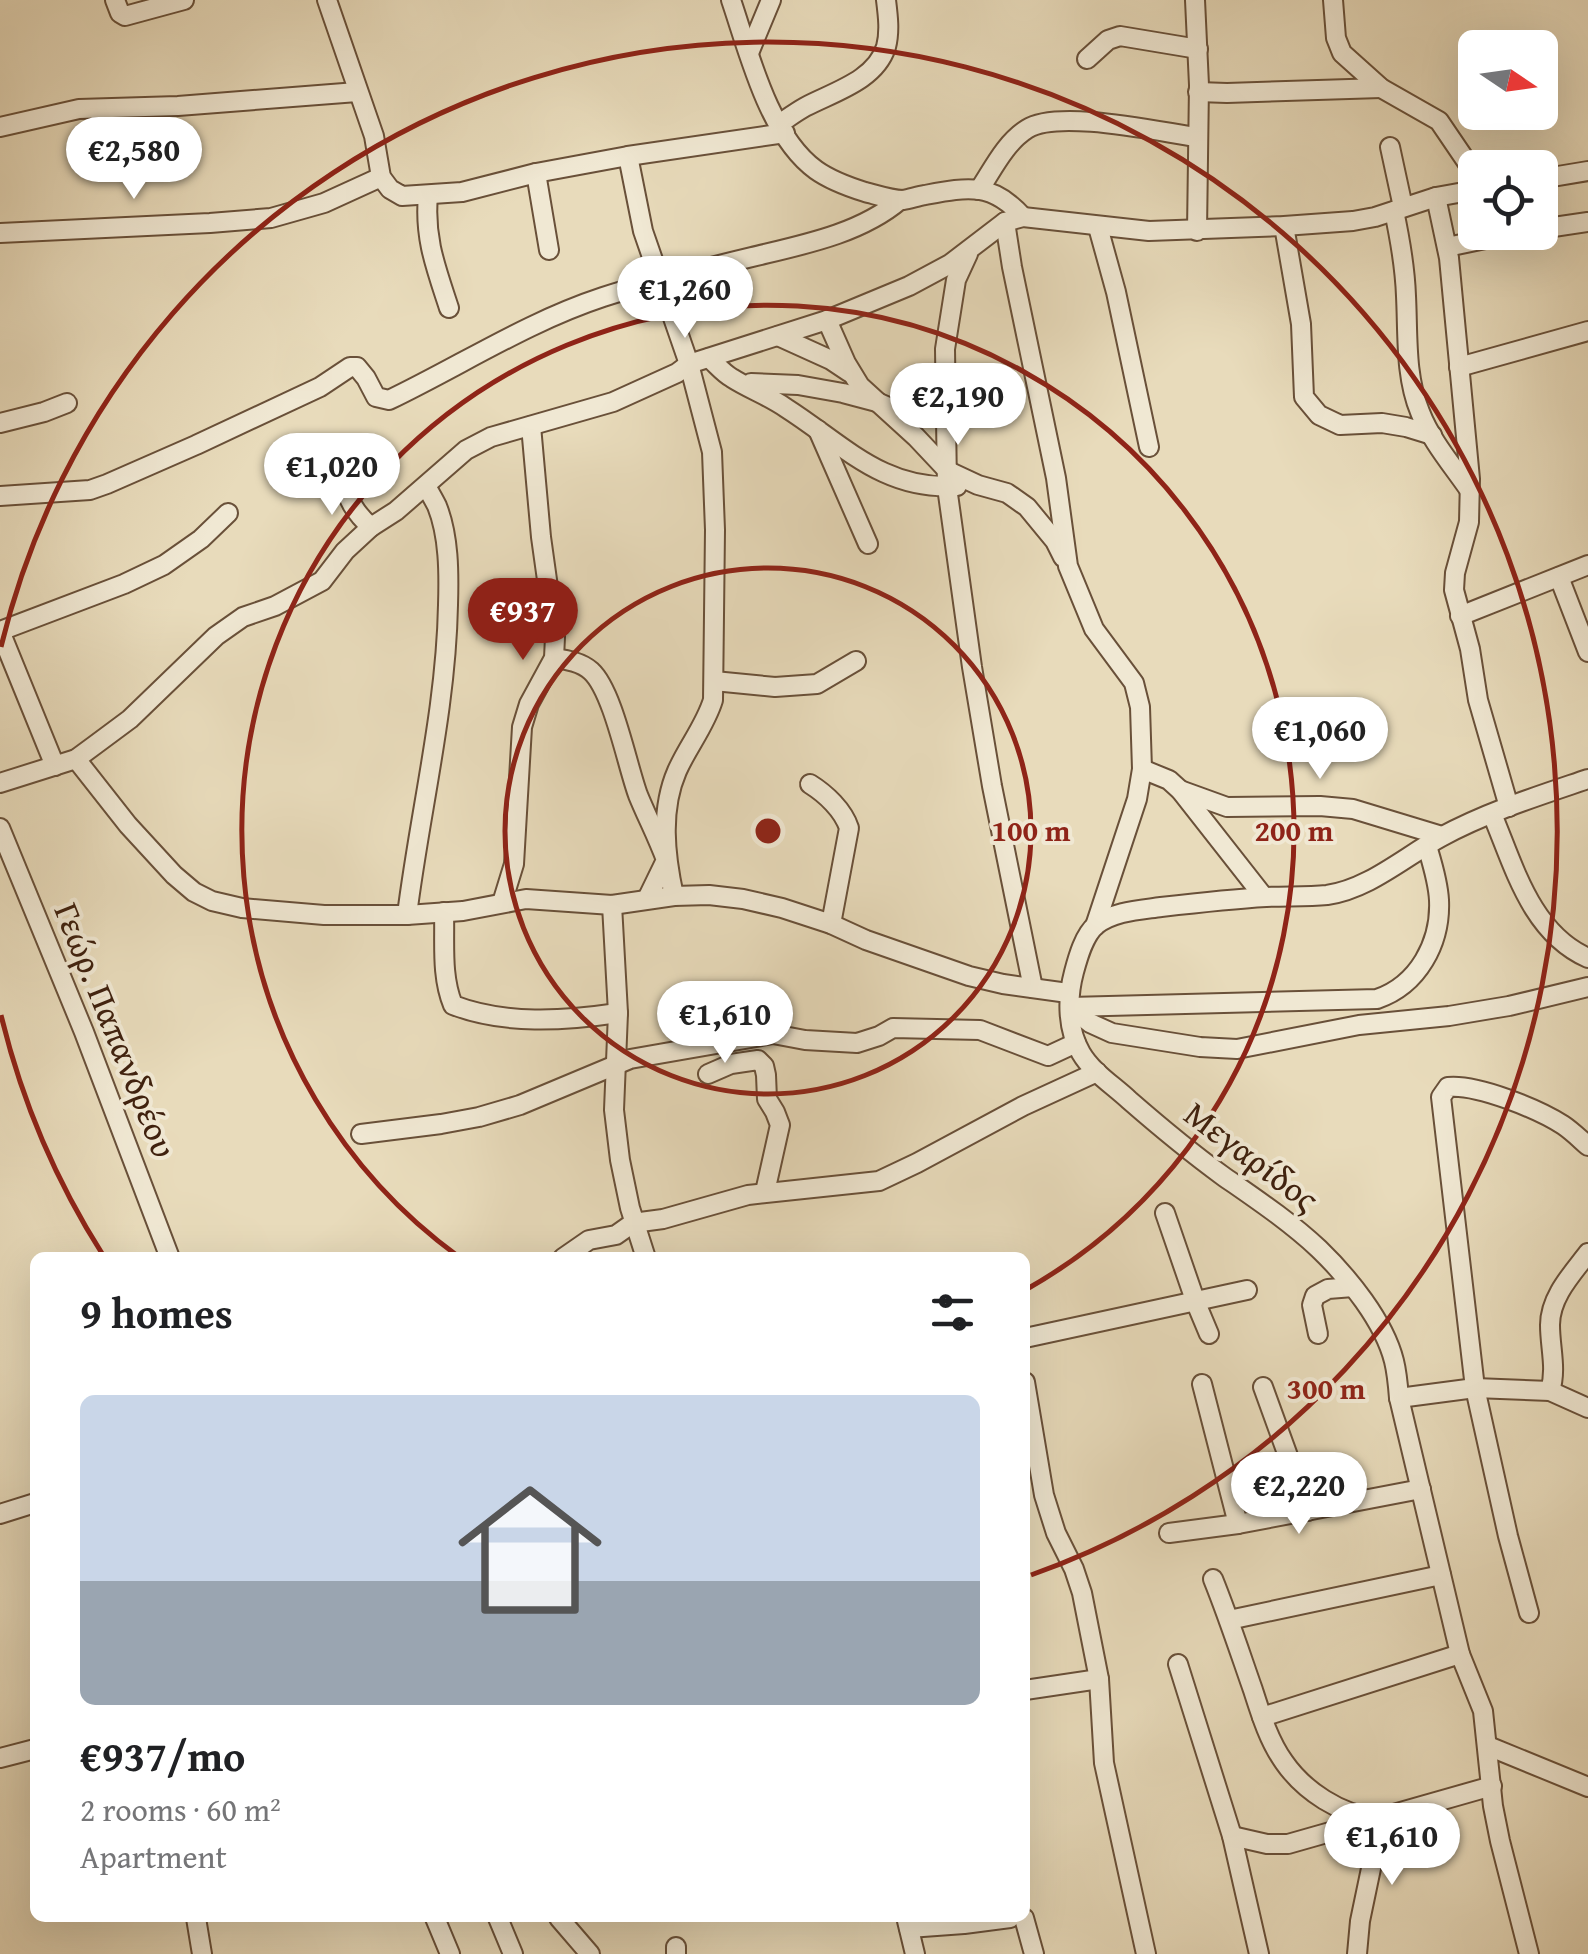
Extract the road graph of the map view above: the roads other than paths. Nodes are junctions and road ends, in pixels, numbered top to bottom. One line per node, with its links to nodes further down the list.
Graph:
1 (115, 0): 2 (street)
2 (184, 0)
3 (327, 0): 13 (street)
4 (732, 0): 10 (street)
5 (771, 0): 10 (street)
6 (886, 0): 16 (street)
7 (1195, 0): 9 (street)
8 (1333, 0): 12 (street)
9 (1198, 49): 11 (street); 14 (street)
10 (749, 52): 16 (street)
11 (1086, 60)
12 (1381, 88): 14 (street); 19 (street)
13 (358, 92): 15 (street); 24 (street)
14 (1198, 92): 17 (street)
15 (0, 127)
16 (782, 128): 20 (street); 29 (street)
17 (1198, 138): 25 (street); 36 (street)
18 (1390, 147): 30 (street)
19 (1459, 150)
20 (628, 156): 22 (street); 42 (street)
21 (1588, 171): 23 (street)
22 (536, 173): 27 (street); 41 (street)
23 (1558, 175)
24 (381, 177): 27 (street); 37 (street)
25 (980, 190): 29 (street); 31 (street)
26 (1458, 193): 28 (street)
27 (428, 196): 43 (street)
28 (1436, 197): 30 (street); 39 (street)
29 (900, 200): 42 (street)
30 (1399, 209): 33 (street); 58 (street)
31 (1014, 220): 35 (street); 40 (street); 69 (street)
32 (1588, 222): 34 (street)
33 (1284, 226): 36 (street); 58 (street)
34 (1558, 226)
35 (1098, 227): 36 (street); 59 (street)
36 (1197, 231)
37 (0, 233)
38 (1458, 245): 39 (street)
39 (1446, 247): 49 (street)
40 (971, 248): 44 (street); 54 (street)
41 (549, 250)
42 (659, 280): 48 (street); 64 (street)
43 (449, 308)
44 (827, 320): 46 (street); 50 (street)
45 (1588, 331): 49 (street)
46 (778, 336): 47 (street); 50 (street)
47 (709, 358): 48 (street); 51 (street)
48 (689, 364): 56 (street); 75 (street)
49 (1460, 367): 63 (street)
50 (853, 375): 53 (street)
51 (741, 382): 53 (street); 57 (street)
52 (67, 402): 55 (street)
53 (877, 402): 54 (street); 60 (street)
54 (947, 414): 60 (street)
55 (0, 423)
56 (531, 426): 62 (street); 73 (street)
57 (818, 429): 60 (street); 67 (street)
58 (1432, 436): 63 (street)
59 (1149, 447)
60 (947, 479): 69 (street); 98 (street)
61 (344, 480): 66 (street)
62 (426, 486): 66 (street); 93 (street)
63 (1470, 492): 71 (street)
64 (0, 496)
65 (228, 513): 77 (street)
66 (371, 526): 76 (street)
67 (868, 544)
68 (1588, 565): 70 (street)
69 (1068, 566): 78 (street, Μεγαρίδος)
70 (1559, 576): 71 (street); 72 (street)
71 (1460, 616): 83 (street)
72 (1588, 652)
73 (554, 658): 86 (street); 90 (street)
74 (856, 662): 75 (street)
75 (714, 681): 86 (street)
76 (76, 759): 77 (street); 93 (street)
77 (55, 766): 80 (street)
78 (1142, 769): 82 (street); 95 (street, Μεγαρίδος)
79 (1588, 780): 83 (street)
80 (0, 784)
81 (810, 784): 94 (street)
82 (1180, 790): 85 (street); 88 (street)
83 (1500, 810): 85 (street); 96 (street)
84 (0, 828): 110 (street, Γεώρ. Παπανδρέου)
85 (1434, 841): 88 (street); 99 (street)
86 (666, 860): 87 (street); 89 (street)
87 (674, 896): 89 (street); 94 (street)
88 (1264, 897): 95 (street)
89 (647, 899): 91 (street)
90 (502, 903): 91 (street); 92 (street)
91 (612, 905): 100 (street)
92 (444, 912): 93 (street); 100 (street)
93 (407, 914)
94 (831, 924): 98 (street)
95 (1095, 926): 99 (street, Μεγαρίδος)
96 (1588, 958)
97 (1588, 987): 99 (street)
98 (1032, 988): 99 (street)
99 (1070, 1000): 101 (street, Μεγαρίδος)
100 (618, 1013): 102 (street)
101 (1076, 1044): 102 (street); 103 (street, Μεγαρίδος)
102 (617, 1065): 105 (street); 109 (street)
103 (1097, 1072): 107 (street); 114 (street, Μεγαρίδος)
104 (708, 1074): 107 (street)
105 (362, 1134)
106 (1588, 1146): 122 (street)
107 (765, 1192): 109 (street)
108 (1165, 1214): 116 (street)
109 (634, 1223): 111 (street); 112 (street)
110 (168, 1252)
111 (572, 1252)
112 (644, 1252)
113 (1588, 1253): 123 (street)
114 (1354, 1287): 118 (street); 124 (street, Μεγαρίδος)
115 (1247, 1290): 116 (street)
116 (1196, 1303): 117 (street); 119 (street)
117 (1209, 1334)
118 (1318, 1334)
119 (1030, 1337)
120 (1202, 1384): 131 (street)
121 (1262, 1388): 129 (street)
122 (1475, 1388): 123 (street); 124 (street); 135 (street)
123 (1550, 1391): 125 (street)
124 (1399, 1398): 127 (street, Μεγαρίδος)
125 (1588, 1408)
126 (1030, 1412): 139 (street)
127 (1421, 1489): 129 (street); 133 (street, Μεγαρίδος)
128 (30, 1505): 130 (street)
129 (1308, 1512): 131 (street)
130 (0, 1514)
131 (1238, 1524): 132 (street)
132 (1169, 1533)
133 (1441, 1576): 136 (street); 137 (street, Μεγαρίδος)
134 (1213, 1579): 136 (street)
135 (1529, 1614)
136 (1230, 1620): 141 (street)
137 (1460, 1654): 141 (street); 142 (street, Μεγαρίδος)
138 (1178, 1664): 148 (street)
139 (1099, 1678): 140 (street); 162 (street)
140 (1030, 1689)
141 (1262, 1717): 147 (street)
142 (1488, 1746): 145 (street, Μεγαρίδος); 146 (street)
143 (30, 1750): 144 (street)
144 (0, 1758)
145 (1492, 1786): 147 (street); 165 (street, Μεγαρίδος)
146 (1588, 1787)
147 (1379, 1817): 148 (street); 164 (street)
148 (1232, 1836): 163 (street)
149 (197, 1922): 156 (street)
150 (437, 1922): 157 (street)
151 (500, 1922): 158 (street)
152 (562, 1922): 159 (street)
153 (979, 1922): 155 (street)
154 (1025, 1922): 161 (street)
155 (907, 1923): 160 (street)
156 (202, 1954)
157 (450, 1954)
158 (512, 1954)
159 (590, 1954)
160 (915, 1954)
161 (1034, 1954)
162 (1146, 1954)
163 (1259, 1954)
164 (1357, 1954)
165 (1530, 1954)

